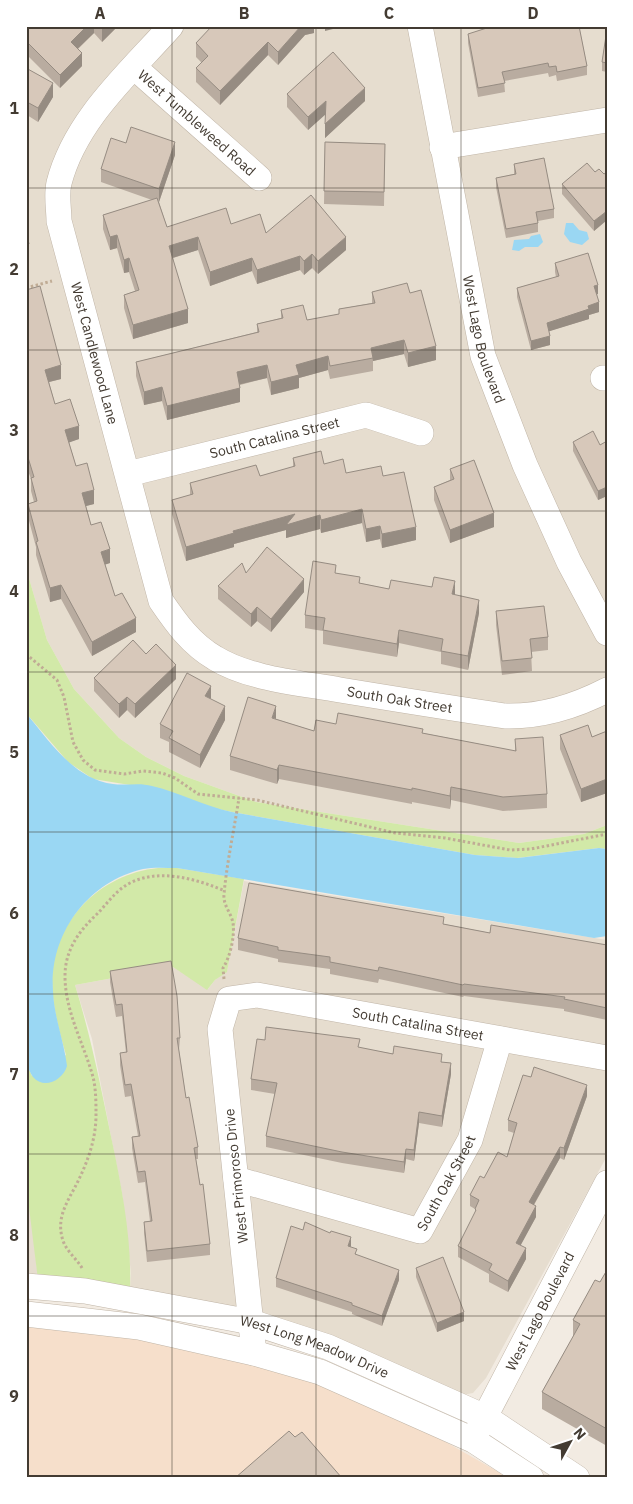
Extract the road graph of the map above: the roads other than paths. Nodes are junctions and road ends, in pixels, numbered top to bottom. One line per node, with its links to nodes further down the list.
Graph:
1 (171, 26): 3 (street, West Candlewood Lane)
2 (420, 26): 5 (street, West Lago Boulevard)
3 (134, 68): 6 (street, West Tumbleweed Road); 8 (street, West Candlewood Lane)
4 (607, 120): 5 (street)
5 (442, 148): 9 (street, West Lago Boulevard)
6 (259, 178)
7 (421, 433): 8 (street, South Catalina Street)
8 (128, 474): 10 (street, West Candlewood Lane)
9 (607, 633)
10 (197, 646): 11 (street, South Oak Street)
11 (607, 690)
12 (229, 999): 13 (street, South Catalina Street); 15 (street, West Primoroso Drive)
13 (500, 1039): 14 (street, South Catalina Street); 15 (street, South Oak Street)
14 (607, 1058)
15 (236, 1179): 19 (street, West Primoroso Drive)
16 (607, 1183): 21 (street, West Lago Boulevard)
17 (26, 1286): 19 (street, West Long Meadow Drive)
18 (26, 1314): 20 (street, West Long Meadow Drive)
19 (251, 1322): 20 (street, West Primoroso Drive); 21 (street, West Long Meadow Drive)
20 (254, 1354): 22 (street, West Long Meadow Drive)
21 (485, 1417): 22 (street, West Lago Boulevard); 24 (street, West Long Meadow Drive)
22 (473, 1440): 23 (street, West Long Meadow Drive)
23 (531, 1478)
24 (577, 1478)

